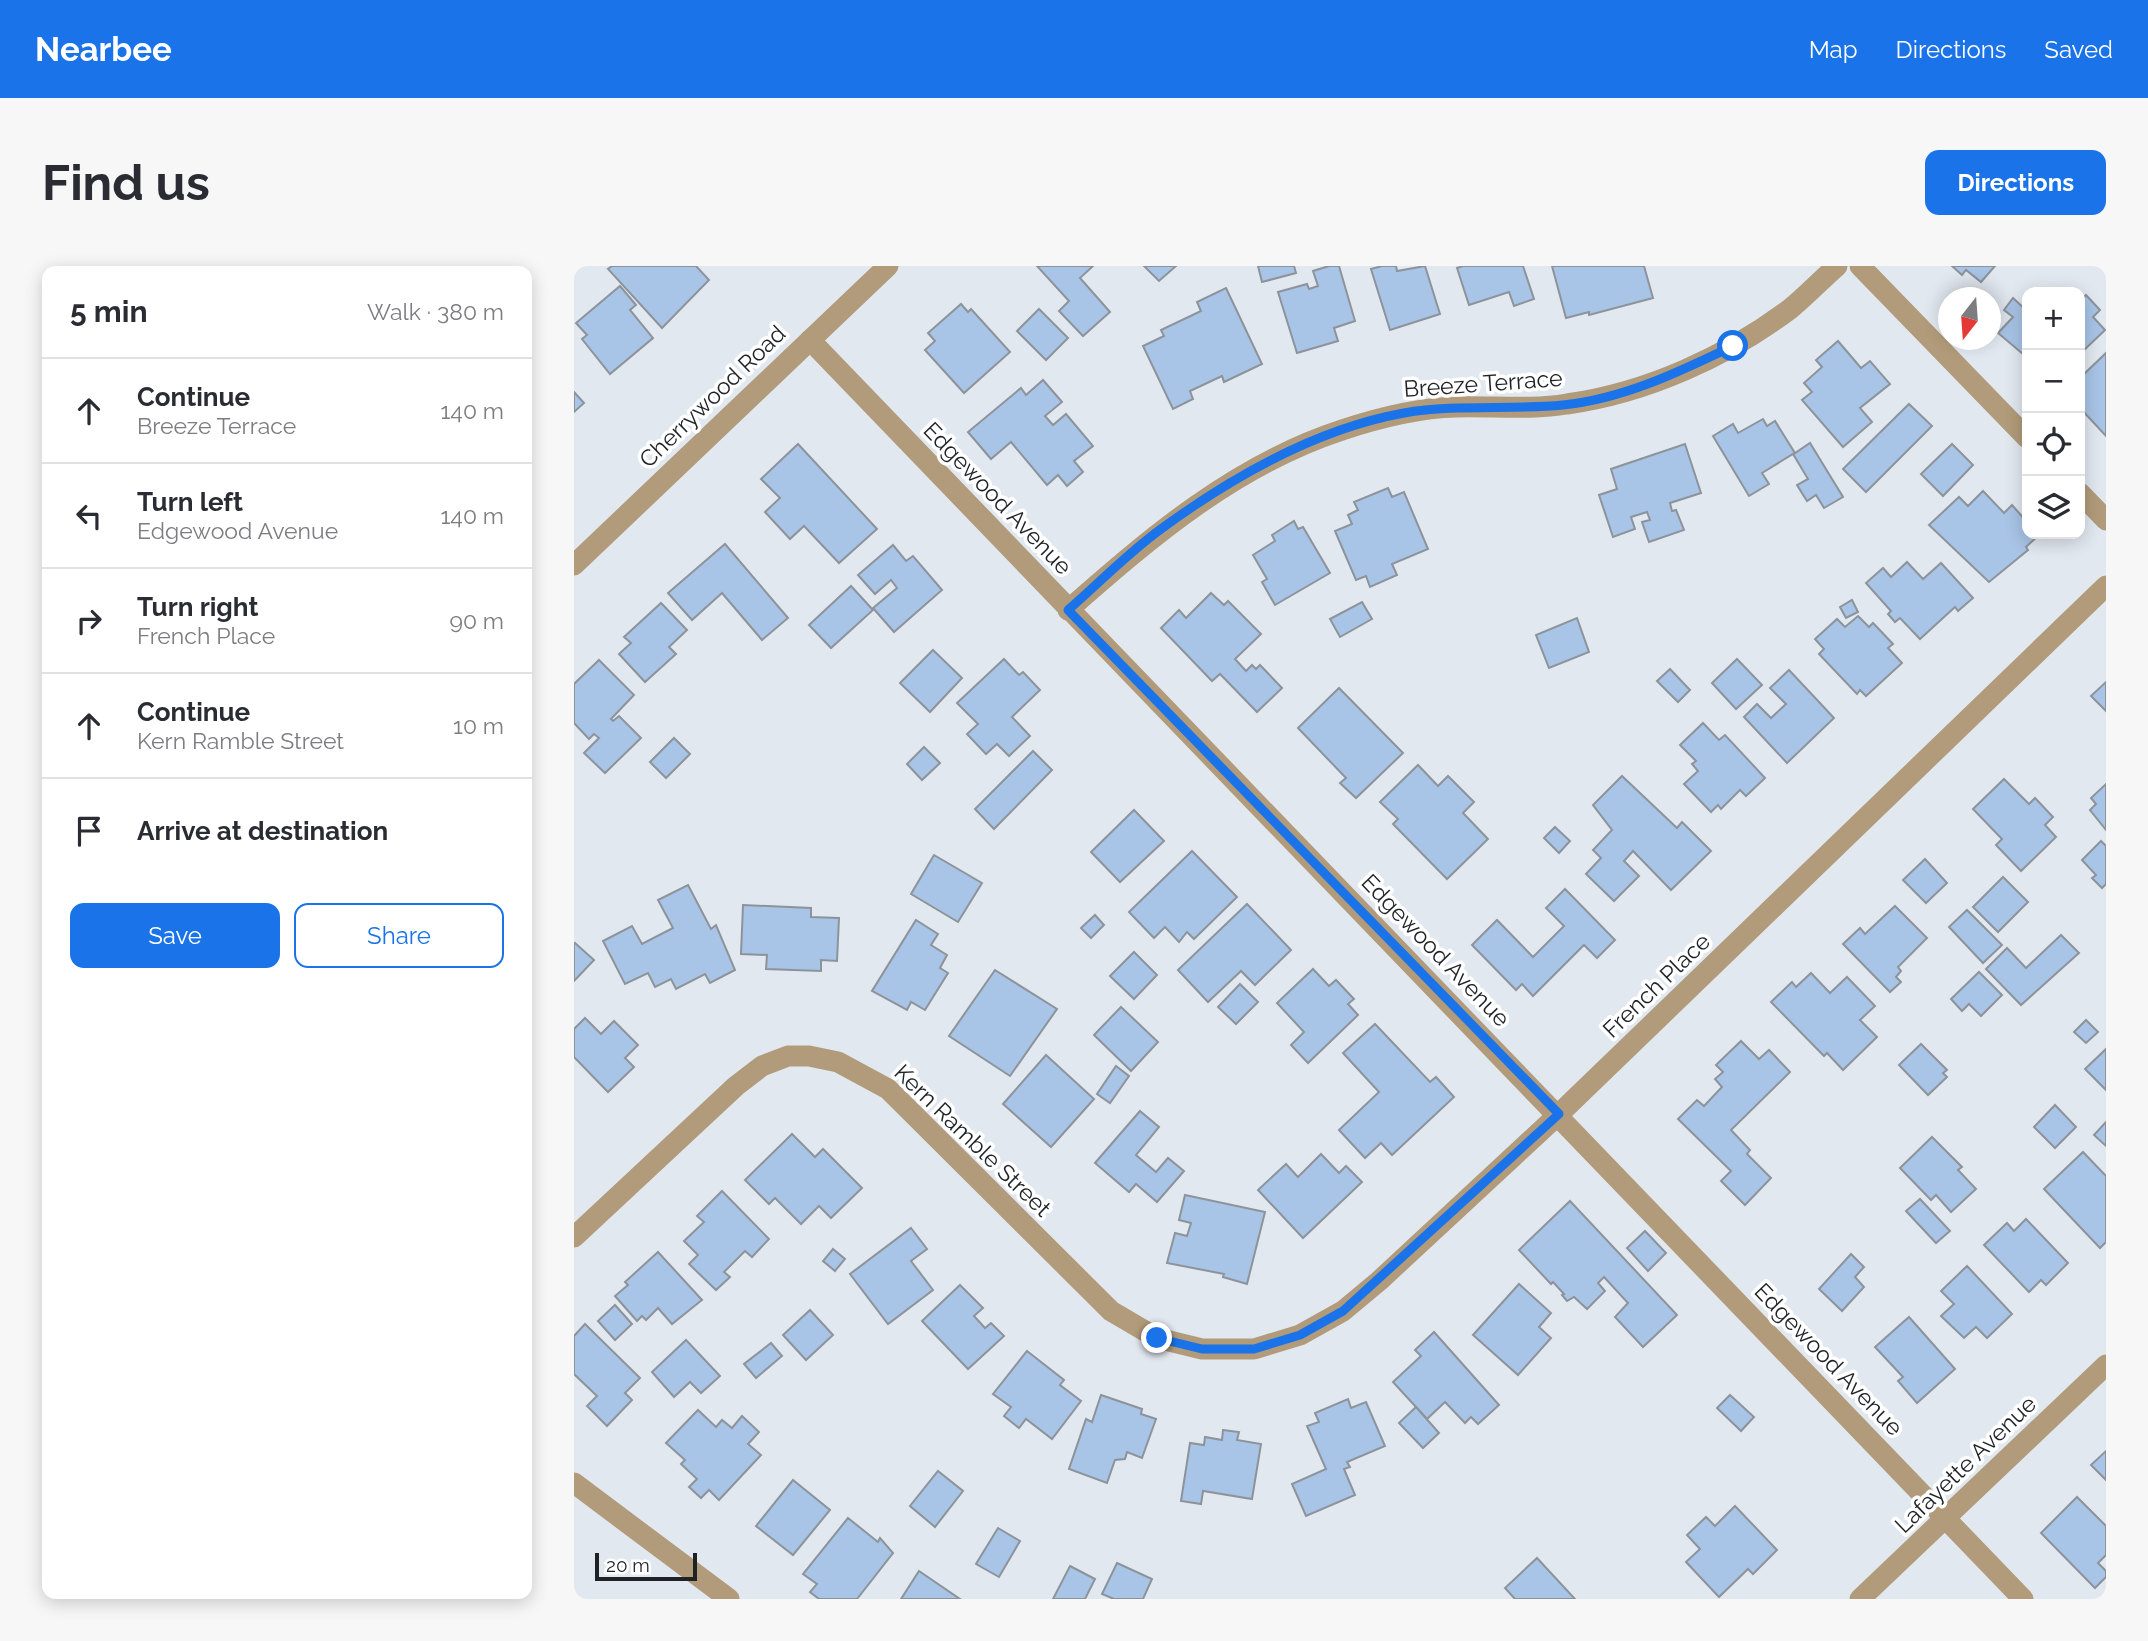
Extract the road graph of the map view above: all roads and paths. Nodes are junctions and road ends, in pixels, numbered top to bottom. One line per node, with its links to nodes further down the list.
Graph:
1 (888, 266): 4 (street, Cherrywood Road)
2 (1837, 266): 10 (street, Breeze Terrace)
3 (1860, 266): 5 (street)
4 (810, 340): 8 (street, Cherrywood Road); 10 (street, Edgewood Avenue)
5 (2022, 434)
6 (2085, 498): 7 (street)
7 (2106, 520)
8 (574, 565)
9 (2106, 586): 11 (street, French Place)
10 (1068, 610): 11 (street, Edgewood Avenue)
11 (1559, 1114): 13 (street, French Place); 16 (street, Edgewood Avenue)
12 (574, 1237): 13 (street, Kern Ramble Street)
13 (1202, 1349)
14 (2106, 1365): 16 (street, Lafayette Avenue)
15 (574, 1483): 17 (street)
16 (1946, 1519): 18 (street, Lafayette Avenue); 19 (street, Edgewood Avenue)
17 (729, 1599)
18 (1860, 1599)
19 (2023, 1599)

